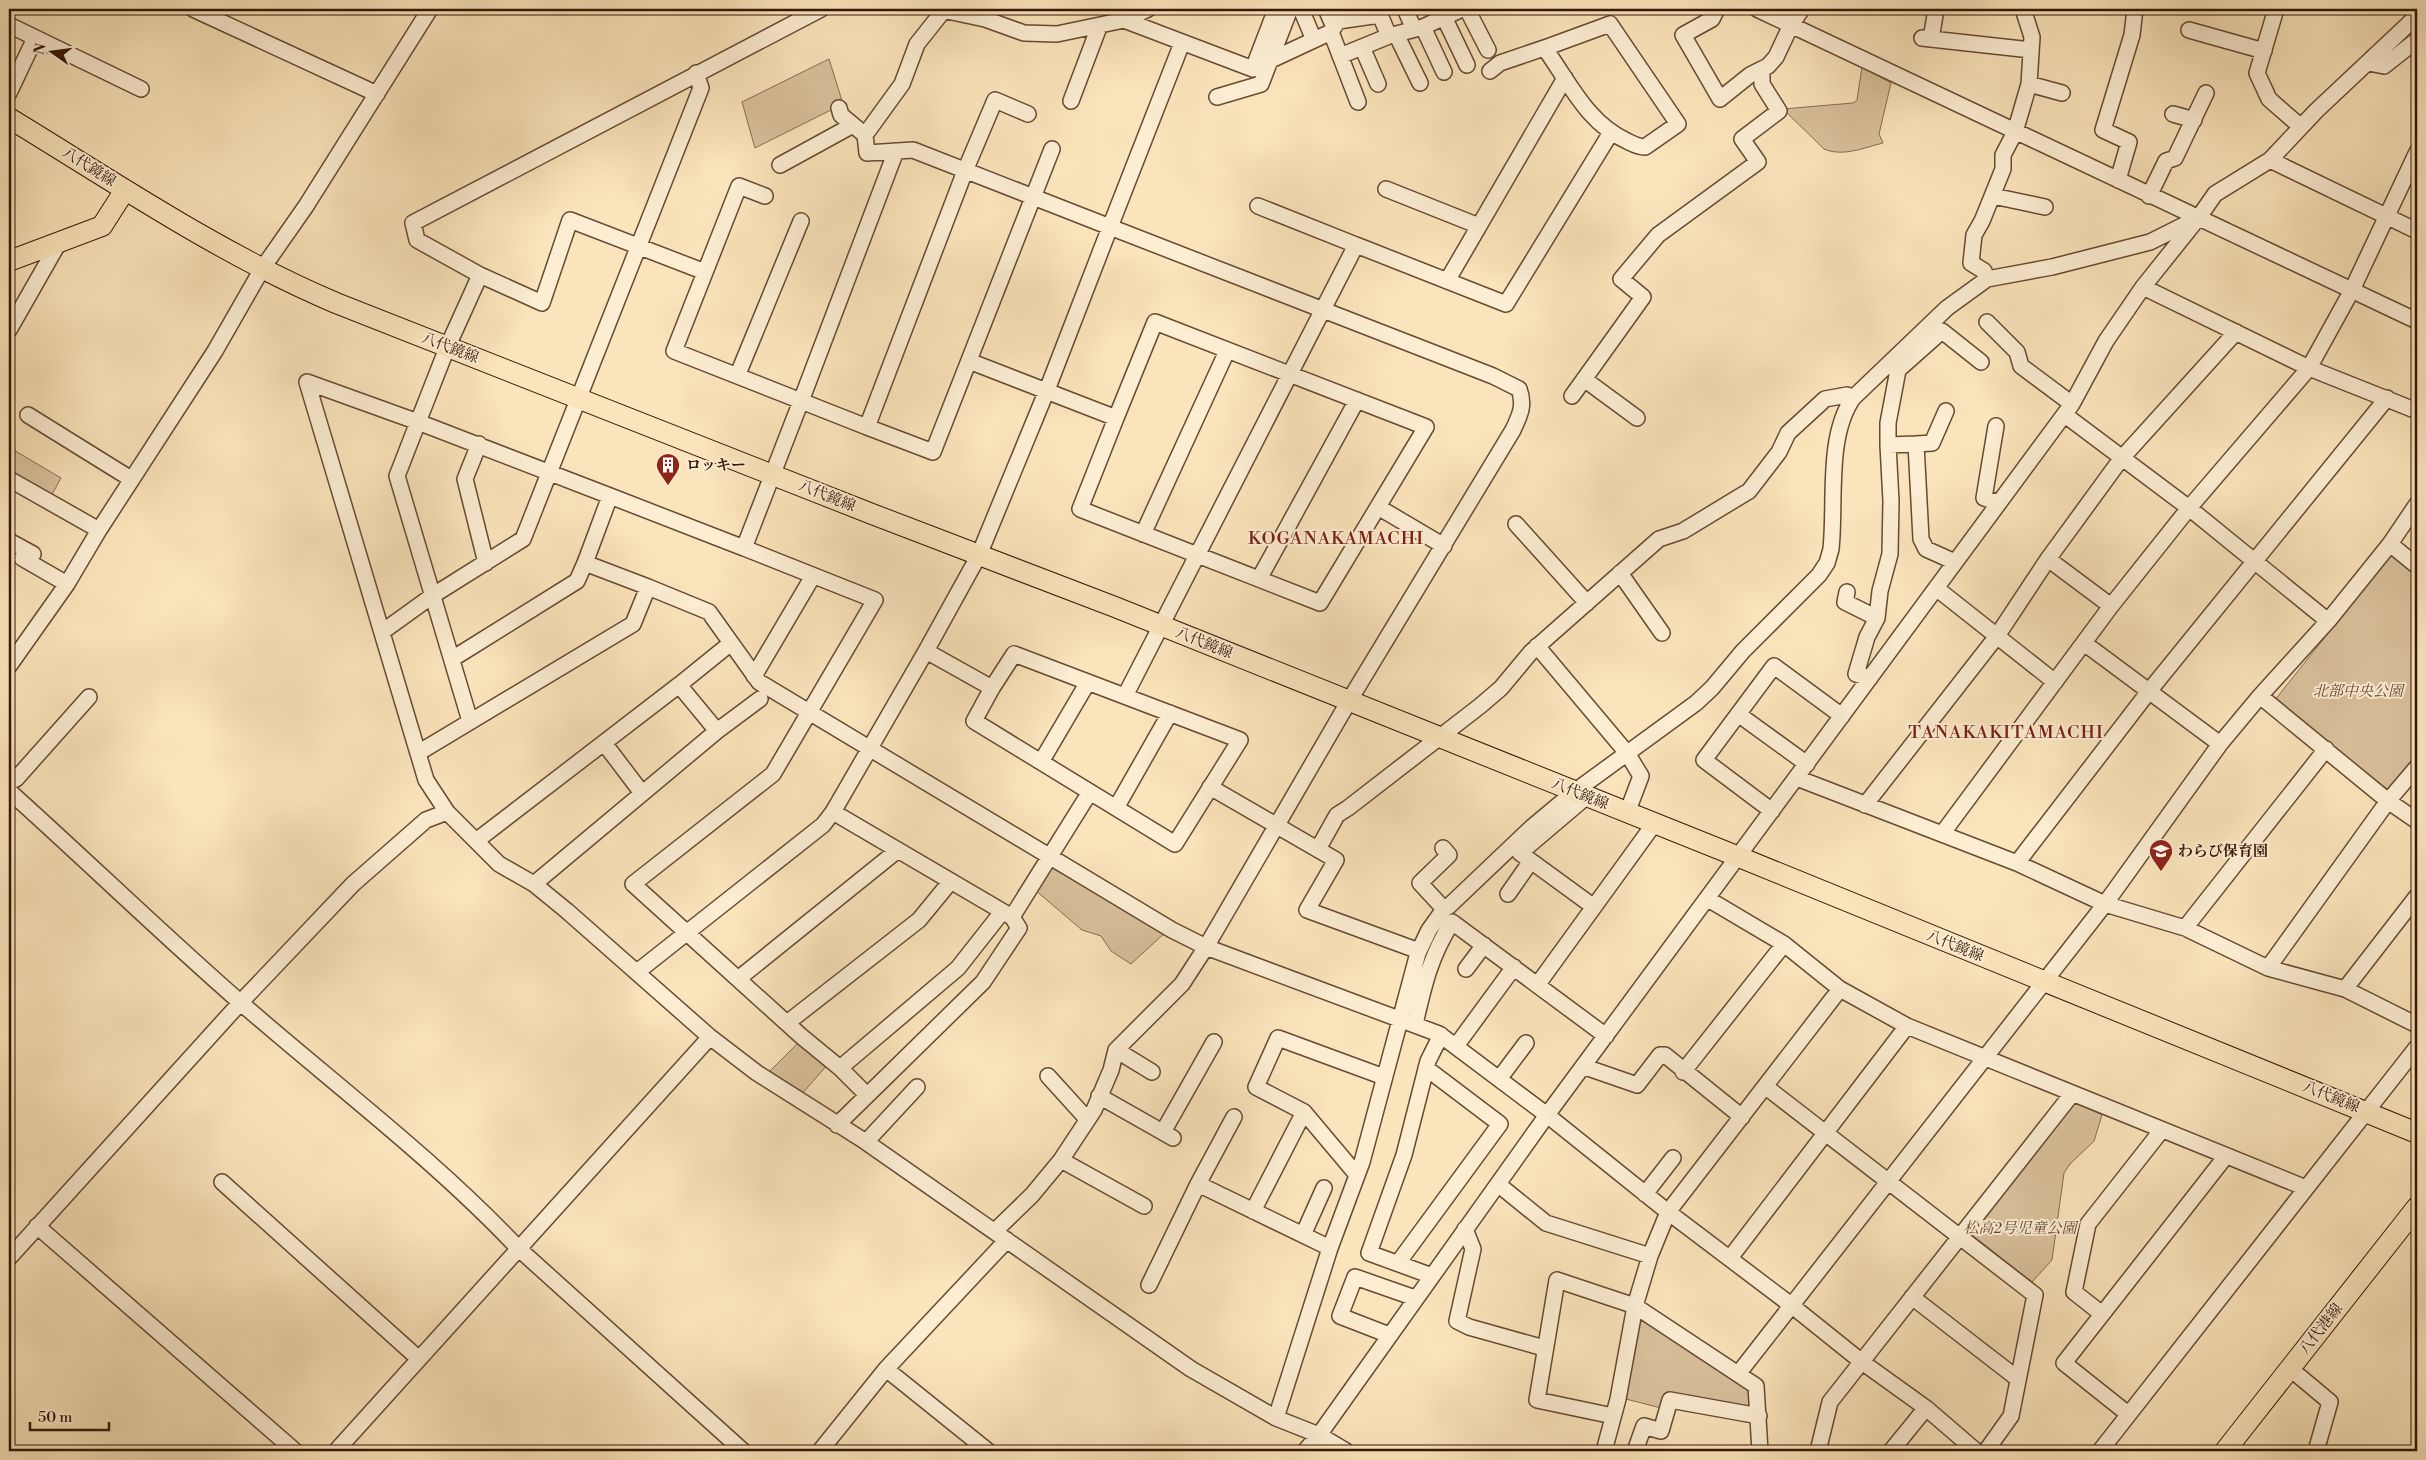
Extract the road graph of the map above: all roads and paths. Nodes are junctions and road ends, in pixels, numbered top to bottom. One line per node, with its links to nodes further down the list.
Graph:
1 (193, 9): 57 (street)
2 (430, 9): 57 (street)
3 (820, 9): 48 (street)
4 (1148, 9): 24 (street)
5 (1276, 9): 35 (street)
6 (1290, 9): 42 (street)
7 (1301, 9): 33 (street)
8 (1326, 9): 29 (street)
9 (1405, 9): 28 (street)
10 (1462, 9): 22 (street)
11 (1467, 9): 38 (street)
12 (1717, 9): 45 (street)
13 (1757, 9): 26 (street)
14 (1802, 9): 26 (street)
15 (1936, 9): 39 (street)
16 (2023, 9): 39 (street)
17 (2135, 9): 77 (street)
18 (2276, 9): 40 (street)
19 (941, 10): 27 (street); 70 (street)
20 (1379, 12): 21 (street); 31 (street)
21 (1354, 14): 29 (street)
22 (1440, 15): 28 (street); 44 (street)
23 (2417, 16): 43 (street)
24 (1124, 20): 27 (street); 35 (street)
25 (9, 25): 32 (street)
26 (1791, 25): 45 (street); 68 (street)
27 (1099, 27): 59 (street)
28 (1418, 28): 31 (street); 47 (street)
29 (1332, 30): 33 (street); 41 (street)
30 (2189, 30): 40 (street)
31 (1392, 35): 37 (street); 50 (street)
32 (35, 38): 53 (street); 54 (street)
33 (1314, 40): 42 (street)
34 (2417, 40): 43 (street)
35 (1182, 43): 89 (street)
36 (1550, 46): 46 (street); 49 (street); 69 (street)
37 (1362, 47): 41 (street); 51 (street)
38 (1488, 50)
39 (2031, 50): 52 (street)
40 (2264, 51): 67 (street)
41 (1340, 56): 60 (street)
42 (1271, 60): 58 (street)
43 (2369, 63): 67 (street)
44 (1467, 65)
45 (1762, 69): 116 (street)
46 (1490, 71)
47 (1444, 72)
48 (696, 73): 94 (street); 98 (street)
49 (1565, 78): 69 (street); 90 (street)
50 (1420, 83)
51 (1378, 84)
52 (2029, 84): 55 (street); 68 (street)
53 (141, 89)
54 (9, 93)
55 (2062, 93)
56 (2206, 93): 65 (street)
57 (377, 94): 96 (street)
58 (1217, 97)
59 (1071, 101)
60 (1358, 102)
61 (839, 108): 66 (street)
62 (1028, 114): 76 (street)
63 (2173, 114): 65 (street)
64 (9, 118): 78 (main road, 八代鏡線)
65 (2194, 120): 82 (street)
66 (853, 125): 70 (street); 75 (street)
67 (2301, 126): 74 (street)
68 (2015, 132): 77 (street); 81 (street)
69 (1610, 134): 100 (street)
70 (865, 135): 72 (street)
71 (1052, 149): 83 (street)
72 (896, 151): 76 (street); 123 (street)
73 (2417, 152): 86 (street)
74 (2270, 160): 86 (street); 87 (street)
75 (780, 165)
76 (965, 171): 83 (street); 131 (street)
77 (2118, 180): 82 (street)
78 (125, 190): 92 (main road); 96 (main road, 八代鏡線)
79 (1386, 190): 90 (street)
80 (764, 196): 97 (street)
81 (1993, 196): 85 (street); 99 (street)
82 (2149, 196): 87 (street)
83 (1032, 197): 89 (street); 110 (street)
84 (1258, 206): 93 (street)
85 (2045, 207)
86 (2385, 216): 91 (street); 102 (street)
87 (2199, 218): 99 (street); 101 (street); 102 (street)
88 (801, 221): 114 (street)
89 (1110, 226): 103 (street); 117 (street)
90 (1479, 226): 100 (street)
91 (2417, 232)
92 (58, 244): 95 (main road); 106 (street)
93 (1356, 245): 100 (street); 103 (street)
94 (638, 246): 97 (street); 98 (street); 119 (street)
95 (9, 261)
96 (262, 269): 108 (main road, 八代鏡線); 140 (street)
97 (705, 272): 114 (street)
98 (480, 275): 108 (street)
99 (1986, 279): 112 (street)
100 (1447, 281)
101 (2143, 286): 107 (street); 124 (street)
102 (2352, 290): 104 (street); 113 (street)
103 (1323, 310): 115 (street); 151 (street)
104 (2417, 321)
105 (1987, 322): 124 (street)
106 (9, 330)
107 (2236, 332): 113 (street); 136 (street)
108 (447, 348): 119 (main road, 八代鏡線); 130 (street)
109 (1227, 351): 115 (street); 128 (street); 148 (street)
110 (969, 361): 117 (street); 131 (street)
111 (1981, 362): 112 (street)
112 (1895, 366): 120 (street); 135 (street)
113 (2309, 368): 121 (street); 145 (street)
114 (738, 374): 123 (street)
115 (1291, 374): 122 (street); 154 (street)
116 (1584, 380): 118 (street); 129 (street)
117 (1047, 390): 128 (street); 153 (street)
118 (1572, 396)
119 (580, 398): 137 (street); 138 (main road, 八代鏡線)
120 (1853, 398): 161 (street); 207 (street)
121 (2387, 398): 126 (street); 159 (street)
122 (1357, 400): 144 (street); 163 (street)
123 (801, 401): 131 (street); 138 (street)
124 (2069, 410): 136 (street); 142 (street)
125 (1946, 411): 134 (street)
126 (2417, 411)
127 (28, 415): 140 (street)
128 (1116, 418): 148 (street)
129 (1637, 418)
130 (418, 422): 133 (street); 167 (street); 174 (street)
131 (867, 427)
132 (1992, 430): 142 (street)
133 (479, 444): 137 (street); 157 (street)
134 (1916, 444): 135 (street); 156 (street)
135 (1888, 445): 171 (street)
136 (2121, 459): 145 (street); 155 (street)
137 (550, 472): 141 (street); 157 (street)
138 (772, 475): 152 (street); 153 (main road, 八代鏡線)
139 (9, 479): 147 (street)
140 (132, 479): 147 (street)
141 (610, 496): 152 (street); 158 (street)
142 (1999, 503): 156 (street)
143 (2417, 504): 150 (street)
144 (1378, 507): 151 (street); 163 (street)
145 (2189, 508): 159 (street); 170 (street)
146 (1516, 524): 169 (street)
147 (99, 530): 164 (street)
148 (1143, 534): 154 (street)
149 (9, 541): 164 (street)
150 (2390, 544): 160 (street); 172 (street)
151 (1444, 546): 194 (street)
152 (744, 548): 162 (street)
153 (979, 555): 173 (main road, 八代鏡線); 180 (street)
154 (1198, 556): 163 (street); 173 (street)
155 (2048, 559): 170 (street); 176 (street)
156 (1955, 562): 166 (street)
157 (486, 563): 167 (street)
158 (585, 563): 165 (street); 181 (street)
159 (2255, 563): 172 (street); 189 (street)
160 (2417, 566)
161 (1620, 573): 169 (street); 175 (street)
162 (813, 576): 183 (street); 195 (street)
163 (1259, 579)
164 (67, 584): 182 (street)
165 (648, 587): 177 (street); 199 (street)
166 (1936, 588): 176 (street); 184 (street)
167 (432, 596): 174 (street); 181 (street)
168 (1844, 602): 171 (street)
169 (1587, 603): 179 (street)
170 (2111, 606): 178 (street)
171 (1877, 618): 184 (street)
172 (2328, 621): 191 (street)
173 (1162, 626): 190 (street); 194 (main road, 八代鏡線)
174 (382, 632): 206 (street)
175 (1662, 633)
176 (1997, 636): 186 (street); 219 (street)
177 (731, 642): 183 (street); 187 (street)
178 (2084, 643): 186 (street); 189 (street)
179 (1538, 646): 201 (street); 207 (street)
180 (926, 651): 188 (street); 204 (street)
181 (452, 659): 199 (street)
182 (9, 666)
183 (754, 676): 195 (street)
184 (1870, 678): 198 (street)
185 (1088, 682): 188 (street); 190 (street); 208 (street)
186 (2055, 682): 228 (street)
187 (679, 685): 200 (street); 202 (street)
188 (992, 688): 208 (street)
189 (2150, 690): 203 (street); 236 (street)
190 (1125, 696): 196 (street)
191 (2260, 696): 203 (street); 205 (street)
192 (89, 698): 212 (street)
193 (760, 700): 200 (street)
194 (1349, 702): 201 (main road, 八代鏡線); 226 (street)
195 (809, 712): 204 (street); 247 (street)
196 (1170, 713): 213 (street); 220 (street)
197 (1738, 714): 198 (street); 209 (street); 223 (street)
198 (1842, 716): 209 (street)
199 (470, 721): 206 (street)
200 (717, 731): 215 (street)
201 (1439, 737): 216 (main road, 八代鏡線); 231 (street)
202 (604, 743): 215 (street); 229 (street)
203 (2220, 744): 242 (street)
204 (870, 747): 222 (street); 233 (street)
205 (2326, 749): 218 (street); 246 (street)
206 (418, 753): 221 (street)
207 (1626, 754): 216 (street); 224 (street)
208 (1041, 762): 214 (street)
209 (1806, 764): 211 (street)
210 (2417, 767): 218 (street)
211 (1797, 778): 219 (street); 223 (street)
212 (9, 781)
213 (1210, 787): 220 (street); 226 (street)
214 (1090, 792): 220 (street); 233 (street)
215 (642, 793): 238 (street)
216 (1580, 795): 224 (main road, 八代鏡線); 235 (street); 244 (street)
217 (12, 800): 261 (street)
218 (2388, 800): 225 (street); 253 (street)
219 (1865, 805): 228 (street)
220 (1116, 808)
221 (447, 812): 229 (street); 261 (street)
222 (832, 812): 232 (street); 247 (street)
223 (1772, 812): 234 (street)
224 (1627, 813): 227 (main road, 八代鏡線)
225 (2417, 821)
226 (1276, 824): 231 (street); 250 (street)
227 (1654, 824): 234 (main road, 八代鏡線); 243 (street)
228 (1942, 834): 236 (street)
229 (476, 841): 238 (street)
230 (1444, 848): 244 (street)
231 (1318, 849): 251 (street)
232 (898, 850): 237 (street); 256 (street)
233 (1050, 856): 245 (street); 250 (street)
234 (1739, 857): 241 (street); 257 (main road, 八代鏡線)
235 (1531, 861): 239 (street); 243 (street)
236 (2017, 863): 242 (street)
237 (951, 881): 245 (street); 263 (street)
238 (534, 884): 255 (street)
239 (1508, 894)
240 (2417, 896): 260 (street)
241 (1708, 899): 248 (street); 268 (street)
242 (2106, 904): 246 (street); 257 (street)
243 (1594, 907): 258 (street)
244 (1444, 909): 251 (street)
245 (1007, 915): 277 (street); 287 (street)
246 (2185, 928): 253 (street)
247 (686, 932): 255 (street); 256 (street)
248 (1784, 944): 259 (street); 280 (street)
249 (1484, 945): 252 (street); 254 (street); 264 (street)
250 (1206, 947): 262 (street); 274 (street)
251 (1419, 951): 262 (street)
252 (1514, 967): 258 (street); 272 (street)
253 (2268, 968): 260 (street)
254 (1466, 969)
255 (637, 972): 269 (street)
256 (738, 978): 263 (street)
257 (2043, 983): 275 (street); 289 (main road, 八代鏡線)
258 (1538, 984): 268 (street)
259 (1840, 989): 266 (street); 285 (street)
260 (2346, 989): 265 (street)
261 (240, 1003): 315 (street); 322 (street)
262 (1400, 1019): 264 (street); 282 (street)
263 (787, 1023): 277 (street)
264 (1415, 1024): 267 (street)
265 (2417, 1025)
266 (1907, 1026): 275 (street); 297 (street)
267 (1441, 1035): 272 (street); 278 (street)
268 (1606, 1036): 276 (street)
269 (710, 1037): 295 (street); 322 (street)
270 (1214, 1042): 288 (street)
271 (1526, 1043): 283 (street)
272 (1456, 1046): 283 (street)
273 (2417, 1047): 289 (street)
274 (1116, 1050): 279 (street); 288 (street)
275 (1985, 1059): 286 (street); 305 (street)
276 (1584, 1067): 280 (street); 291 (street)
277 (840, 1068): 287 (street)
278 (1426, 1068): 326 (street); 326 (street)
279 (1152, 1072)
280 (1683, 1072): 293 (street)
281 (1048, 1076): 294 (street)
282 (1384, 1077): 290 (street); 303 (street)
283 (1499, 1079): 291 (street)
284 (917, 1087): 299 (street)
285 (1766, 1087): 293 (street); 297 (street)
286 (2072, 1094): 296 (street); 320 (street)
287 (866, 1095): 295 (street)
288 (1099, 1096): 294 (street)
289 (2366, 1111): 298 (main road, 八代鏡線); 309 (street)
290 (1304, 1112): 303 (street); 313 (street)
291 (1547, 1115): 307 (street); 310 (street)
292 (1234, 1117): 306 (street)
293 (1742, 1117): 314 (street)
294 (1087, 1120): 302 (street)
295 (837, 1124): 299 (street)
296 (2161, 1131): 300 (street); 333 (street)
297 (1826, 1132): 305 (street); 325 (street)
298 (2417, 1133)
299 (866, 1142): 318 (street)
300 (2226, 1156): 309 (street); 333 (street)
301 (1673, 1158): 310 (street)
302 (1062, 1160): 311 (street); 318 (street)
303 (1357, 1175): 321 (street)
304 (222, 1182): 336 (street)
305 (1888, 1182): 320 (street); 331 (street)
306 (1198, 1184): 313 (street); 328 (street)
307 (1498, 1185): 317 (street); 323 (street)
308 (1324, 1188): 319 (street)
309 (2306, 1188): 343 (street)
310 (1645, 1194): 314 (street)
311 (1144, 1206)
312 (2417, 1207): 363 (main road, 八代港線)
313 (1254, 1211): 319 (street)
314 (1668, 1212): 323 (street); 325 (street)
315 (37, 1226): 324 (street); 348 (street)
316 (2417, 1228): 340 (main road, 八代港線)
317 (1465, 1229): 327 (street); 335 (street)
318 (1001, 1235): 338 (street); 346 (street)
319 (1303, 1235): 321 (street)
320 (1959, 1236): 329 (street); 341 (street)
321 (1330, 1248): 346 (street)
322 (519, 1249): 336 (street); 350 (street)
323 (1650, 1256): 332 (street)
324 (9, 1258)
325 (1730, 1258): 331 (street)
326 (1398, 1263): 327 (street)
327 (1432, 1276): 330 (street)
328 (1149, 1285)
329 (1912, 1297): 337 (street); 341 (street)
330 (1415, 1298): 334 (street); 334 (street)
331 (1791, 1304): 337 (street); 339 (street)
332 (1634, 1306): 335 (street); 339 (street); 344 (street)
333 (2102, 1314): 343 (street)
334 (1389, 1335): 347 (street)
335 (1544, 1348): 344 (street)
336 (419, 1359): 349 (street)
337 (1862, 1362): 342 (street); 358 (street)
338 (886, 1370): 351 (street); 352 (street)
339 (1738, 1374): 345 (street)
340 (2299, 1376): 364 (main road, 八代港線); 365 (street)
341 (2018, 1379): 361 (street)
342 (1926, 1408): 359 (street); 360 (street)
343 (2128, 1414): 362 (street)
344 (1613, 1416): 355 (street)
345 (1759, 1416): 356 (street); 357 (street)
346 (1276, 1418): 347 (street)
347 (1319, 1435): 353 (street); 354 (street)
348 (295, 1451)
349 (336, 1451)
350 (743, 1451)
351 (820, 1451)
352 (988, 1451)
353 (1305, 1451)
354 (1346, 1451)
355 (1604, 1451)
356 (1635, 1451)
357 (1760, 1451)
358 (1818, 1451)
359 (1891, 1451)
360 (1976, 1451)
361 (1986, 1451)
362 (2100, 1451)
363 (2225, 1451)
364 (2241, 1451)
365 (2316, 1451)

